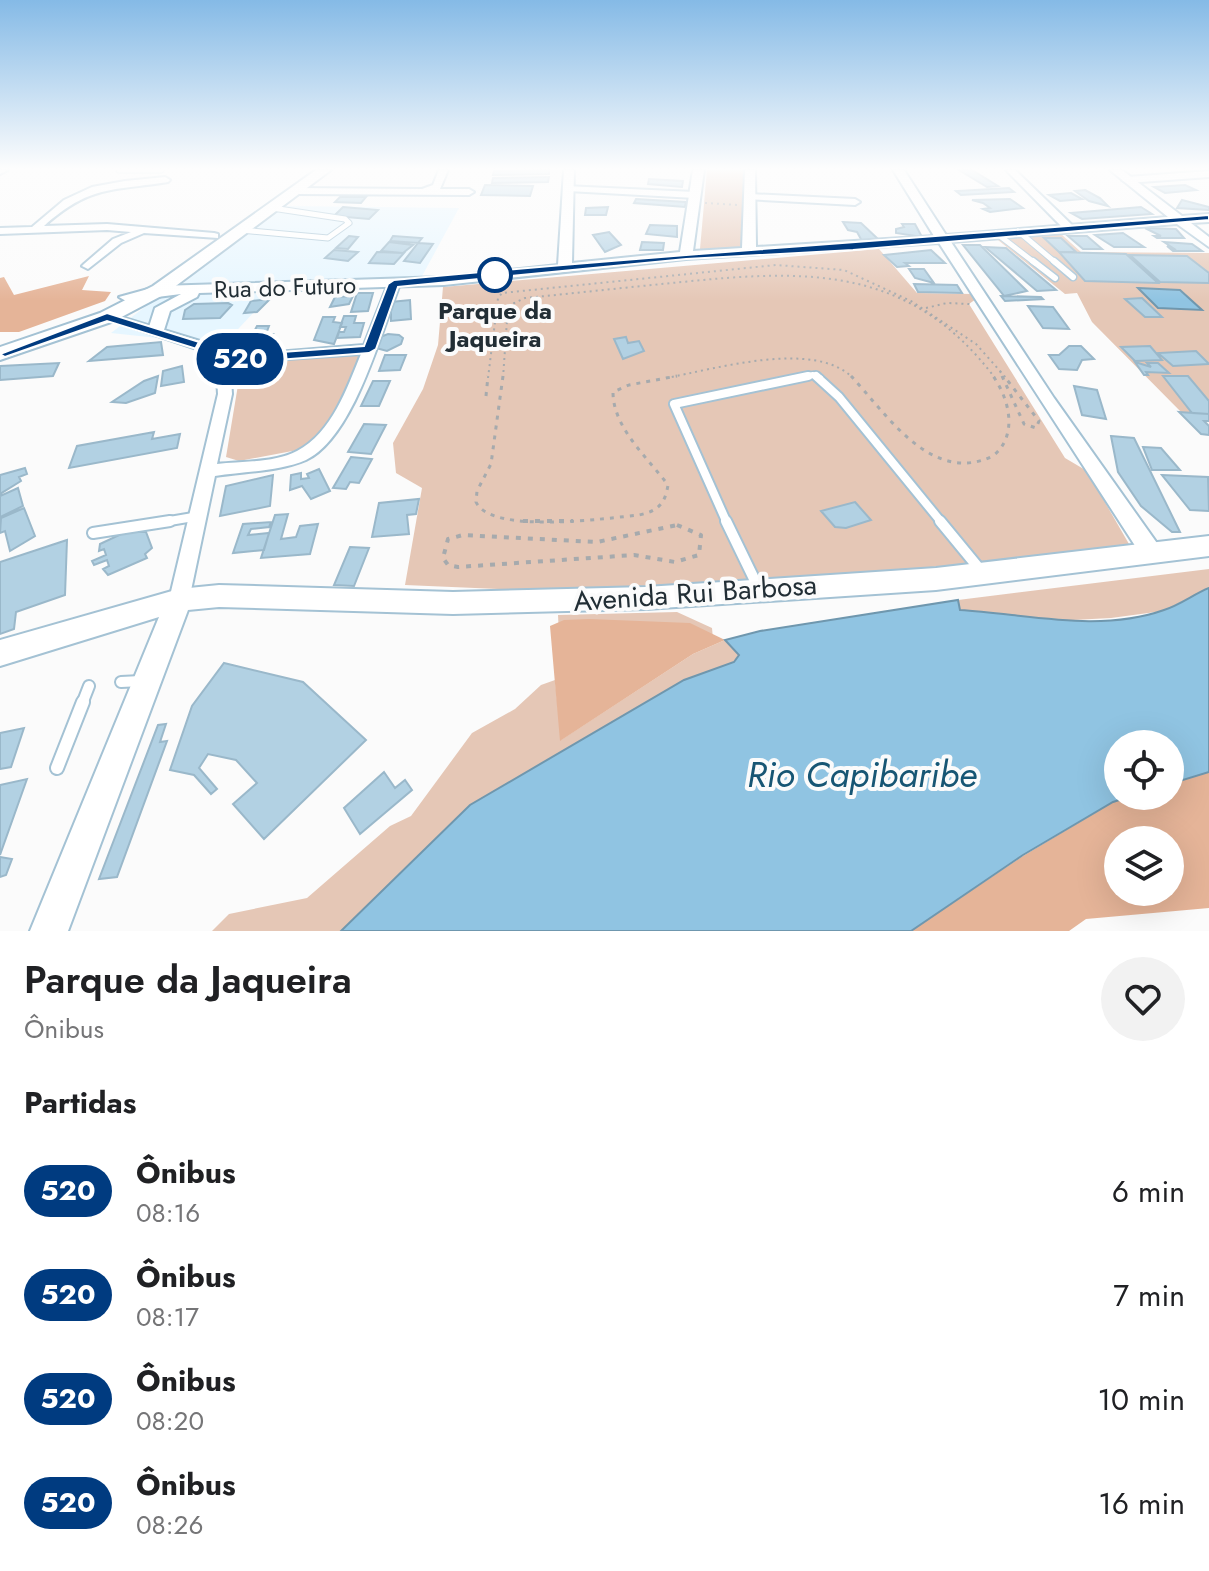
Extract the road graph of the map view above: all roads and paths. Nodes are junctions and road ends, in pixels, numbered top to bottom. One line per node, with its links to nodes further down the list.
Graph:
1 (53, 213): 13 (street)
2 (247, 213): 20 (main road)
3 (264, 213): 16 (main road)
4 (308, 213): 16 (lane)
5 (567, 213): 26 (street)
6 (692, 213): 24 (street)
7 (749, 213): 23 (street)
8 (925, 213): 21 (street)
9 (1054, 213): 14 (street)
10 (1170, 213): 12 (street)
11 (1209, 218): 12 (street, Rua do Futuro)
12 (1180, 221): 14 (street, Rua do Futuro); 22 (street)
13 (36, 228): 15 (street); 17 (street)
14 (1069, 228): 18 (street, Rua do Futuro)
15 (162, 230): 20 (street); 25 (street)
16 (240, 230): 31 (main road)
17 (0, 231)
18 (1018, 231): 19 (street, Rua do Futuro); 27 (lane)
19 (995, 233): 21 (street, Rua do Futuro); 28 (lane)
20 (214, 236): 32 (main road)
21 (940, 238): 23 (street, Rua do Futuro); 33 (street)
22 (1209, 243)
23 (749, 252): 24 (street, Rua do Futuro)
24 (686, 255): 26 (street, Rua do Futuro)
25 (88, 266)
26 (565, 266): 29 (street, Rua do Futuro)
27 (1073, 277)
28 (1055, 278)
29 (394, 284): 30 (street, Rua do Futuro); 38 (street)
30 (207, 289): 31 (street, Rua do Futuro); 36 (street)
31 (159, 290): 32 (street, Rua do Futuro); 35 (main road)
32 (126, 297): 37 (main road)
33 (986, 304): 34 (path); 47 (street)
34 (925, 308): 41 (path); 42 (path)
35 (107, 317): 36 (street); 39 (main road)
36 (156, 330): 40 (street)
37 (0, 344)
38 (369, 349): 40 (street); 43 (street)
39 (0, 354)
40 (223, 360): 43 (street)
41 (1000, 371): 41 (path)
42 (486, 396)
43 (210, 471): 44 (street)
44 (199, 516): 45 (lane); 51 (street)
45 (93, 533)
46 (1209, 546): 47 (main road, Avenida Rui Barbosa)
47 (1151, 552): 49 (main road, Avenida Rui Barbosa)
48 (521, 564): 48 (path)
49 (983, 572): 50 (main road, Avenida Rui Barbosa); 50 (lane)
50 (759, 588): 51 (main road, Avenida Rui Barbosa)
51 (179, 600): 52 (main road, Avenida Rui Barbosa); 55 (main road)
52 (0, 653)
53 (89, 686): 54 (lane)
54 (57, 768)
55 (49, 931)

